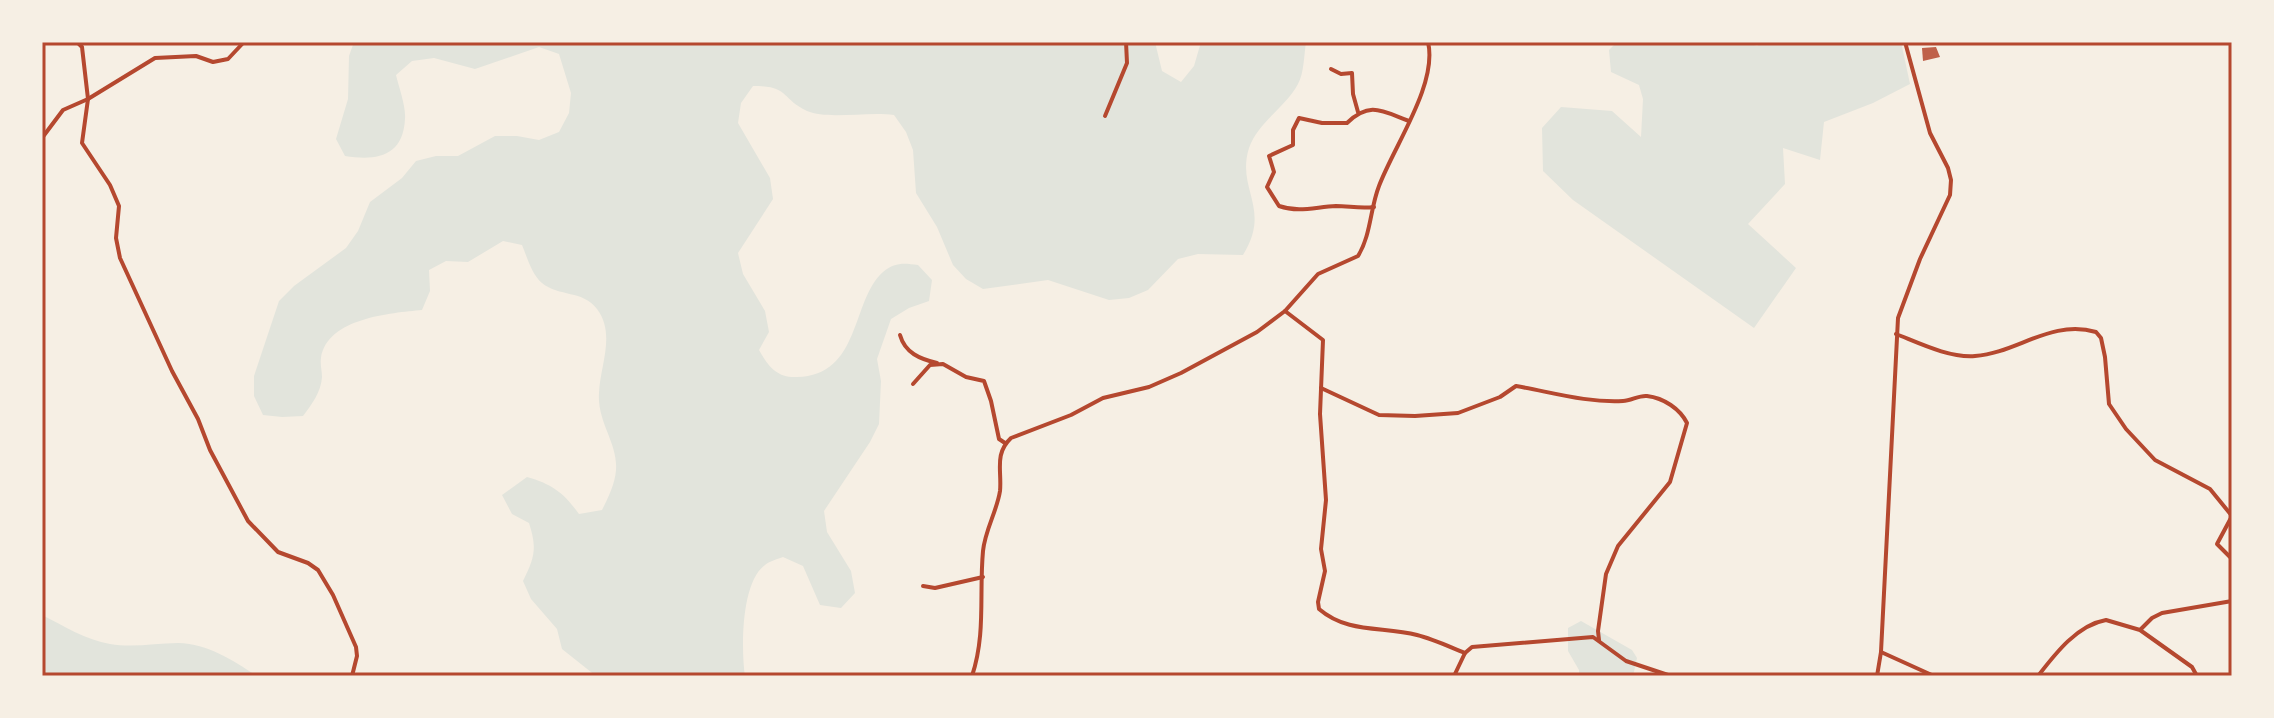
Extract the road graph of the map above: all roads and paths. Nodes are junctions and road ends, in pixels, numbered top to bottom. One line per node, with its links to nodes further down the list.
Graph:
1 (77, 42): 7 (street)
2 (244, 42): 7 (street)
3 (1126, 42): 9 (street)
4 (1428, 42): 10 (street)
5 (1905, 42): 14 (street)
6 (1331, 69): 8 (street)
7 (88, 99): 11 (street); 29 (street)
8 (1358, 112): 10 (street); 12 (street)
9 (1105, 116)
10 (1409, 121): 12 (street)
11 (42, 138)
12 (1374, 207): 13 (street)
13 (1285, 311): 18 (street); 19 (street)
14 (1896, 334): 20 (street); 27 (street)
15 (900, 335): 16 (street)
16 (943, 364): 17 (street); 19 (street)
17 (913, 384)
18 (1321, 388): 26 (street); 28 (street)
19 (1005, 443): 22 (street)
20 (2232, 516): 21 (street)
21 (2232, 559)
22 (983, 577): 23 (street); 30 (street)
23 (923, 586)
24 (2232, 601): 25 (street)
25 (2140, 630): 35 (street); 36 (street)
26 (1599, 640): 28 (street); 32 (street)
27 (1881, 652): 33 (street); 34 (street)
28 (1465, 653): 31 (street)
29 (352, 676)
30 (972, 676)
31 (1454, 676)
32 (1671, 676)
33 (1877, 676)
34 (1934, 676)
35 (2038, 676)
36 (2197, 676)

